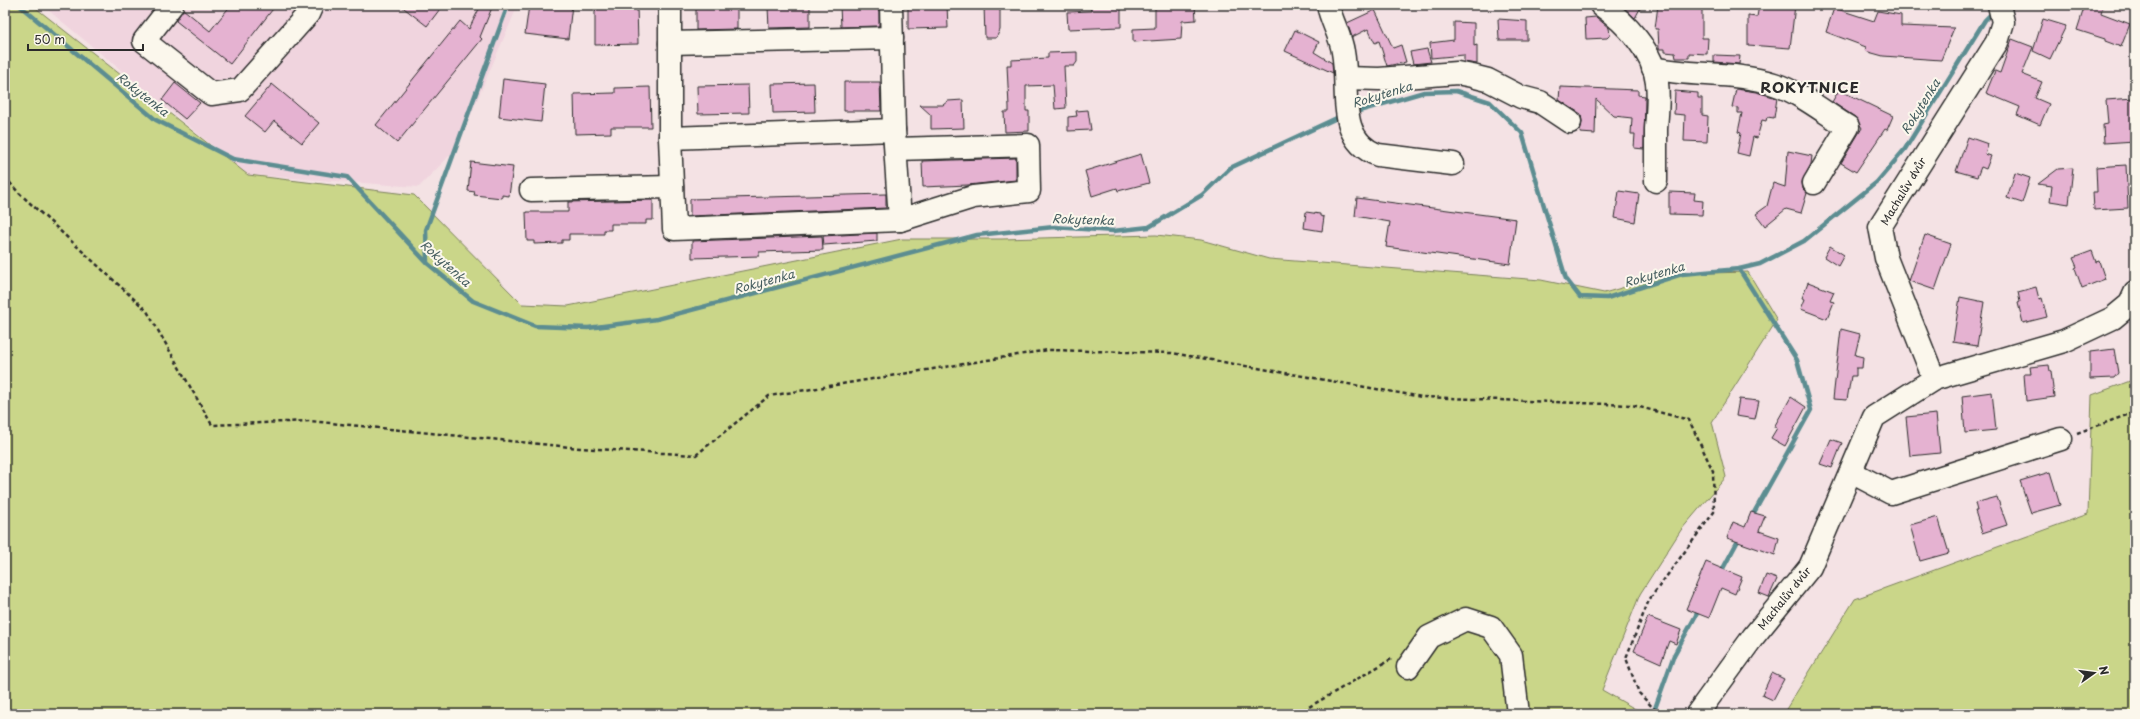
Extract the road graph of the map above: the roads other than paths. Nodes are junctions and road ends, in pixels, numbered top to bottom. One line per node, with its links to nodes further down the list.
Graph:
1 (172, 5): 2 (street)
2 (312, 5)
3 (670, 5): 9 (street)
4 (891, 5): 8 (street)
5 (1328, 5): 11 (street)
6 (1601, 5): 10 (street)
7 (2001, 10): 22 (street, Machalův dvůr)
8 (892, 38): 9 (street); 14 (street)
9 (670, 43): 13 (street)
10 (1653, 68): 16 (street); 17 (street)
11 (1346, 78): 12 (street); 15 (street)
12 (1570, 122)
13 (670, 138): 14 (street); 18 (street)
14 (895, 140): 20 (street); 20 (street)
15 (1453, 164)
16 (1656, 181)
17 (1814, 184)
18 (672, 187): 19 (street); 20 (street)
19 (531, 190)
20 (900, 220)
21 (2135, 293): 22 (street, Machalův dvůr)
22 (1934, 379): 24 (street, Machalův dvůr)
23 (2060, 439): 24 (street)
24 (1851, 472): 27 (street, Machalův dvůr)
25 (1413, 659): 26 (street)
26 (1518, 714)
27 (1697, 714)

